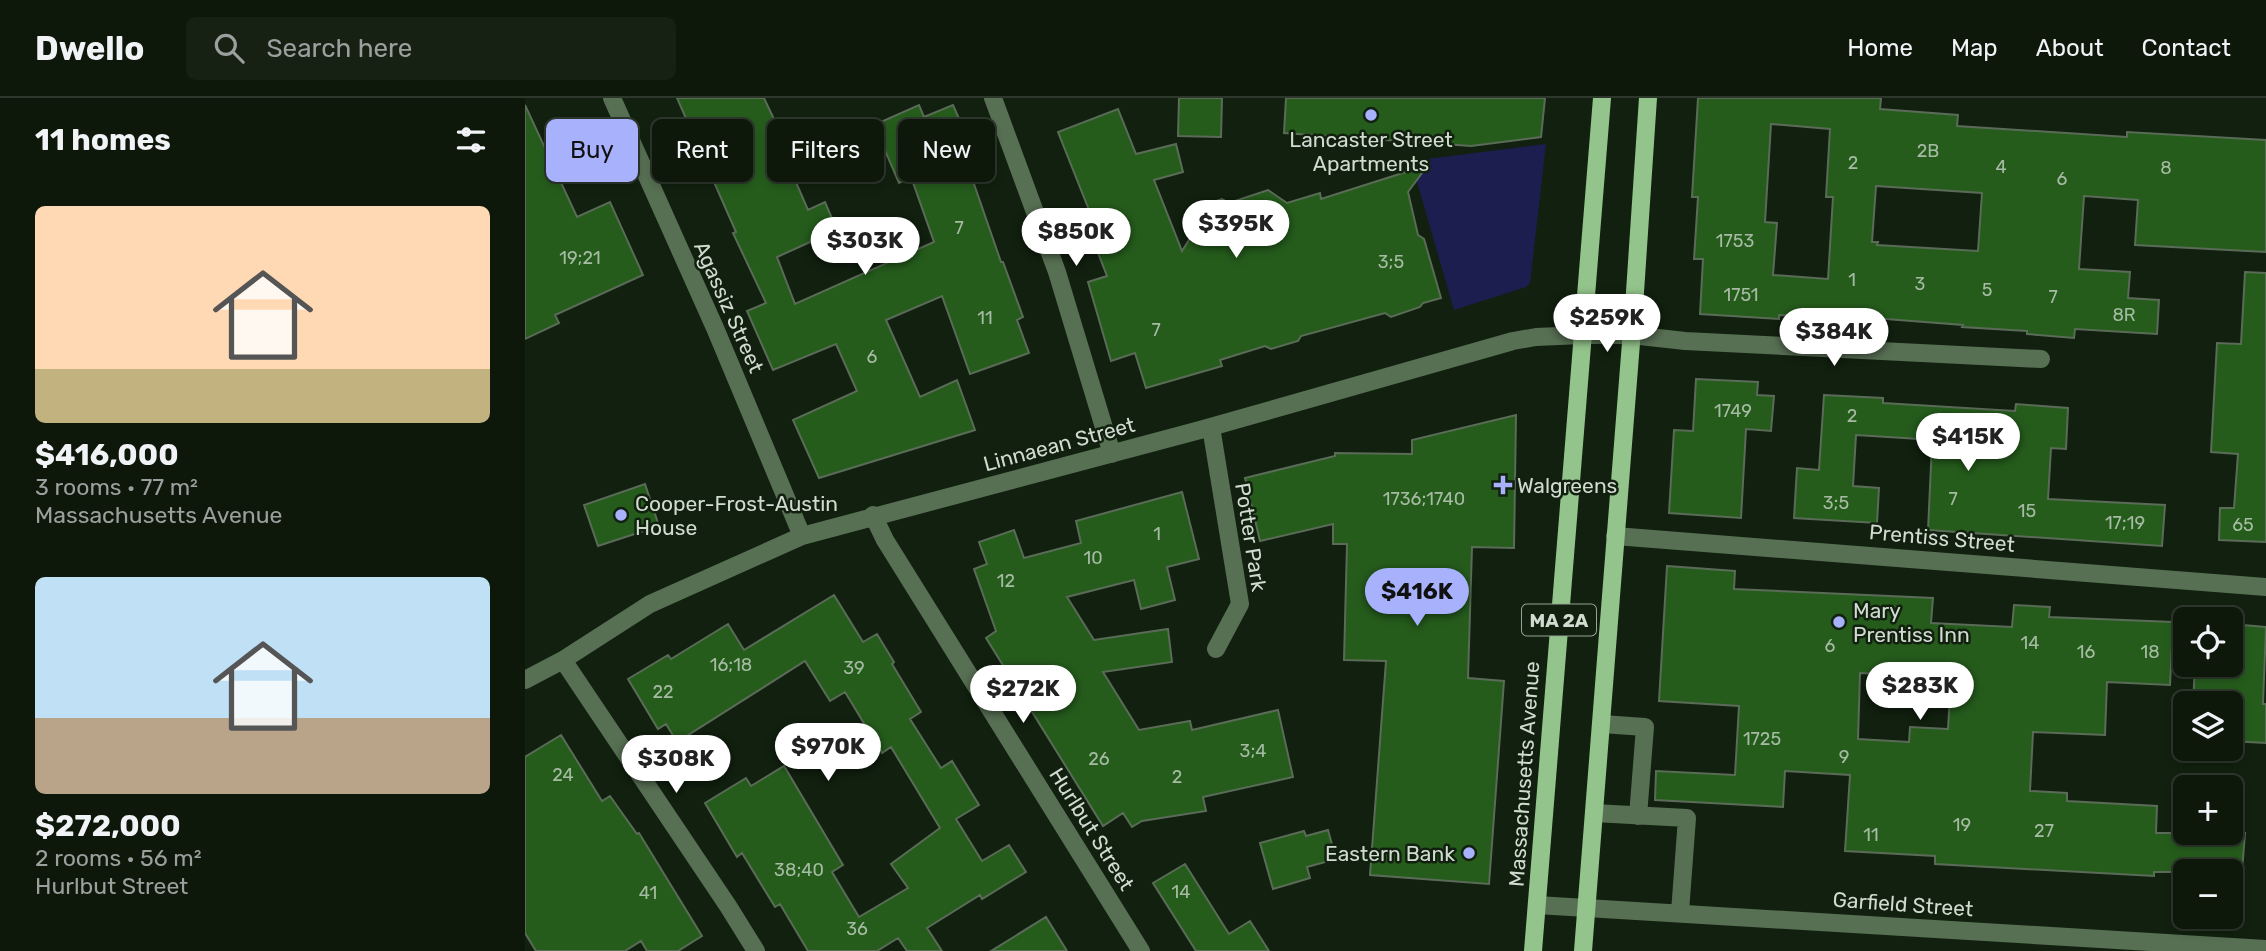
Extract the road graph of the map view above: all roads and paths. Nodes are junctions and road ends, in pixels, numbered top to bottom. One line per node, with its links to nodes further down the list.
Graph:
1 (612, 98): 11 (street, Agassiz Street)
2 (993, 98): 9 (street)
3 (1602, 98): 5 (main road, Massachusetts Avenue / MA 2A)
4 (1648, 98): 6 (main road, MA 2A)
5 (1582, 335): 6 (street, Linnaean Street); 8 (street, Linnaean Street); 20 (main road, Massachusetts Avenue / MA 2A)
6 (1631, 335): 7 (street, Linnaean Street); 12 (main road, MA 2A)
7 (2041, 359)
8 (1210, 427): 9 (street, Linnaean Street); 14 (street, Potter Park)
9 (1112, 454): 10 (street, Linnaean Street)
10 (873, 516): 11 (street, Linnaean Street); 25 (street, Hurlbut Street)
11 (802, 536): 15 (street, Linnaean Street)
12 (1615, 536): 13 (street, Prentiss Street); 17 (main road, MA 2A)
13 (2266, 587)
14 (1216, 649)
15 (562, 660): 16 (street, Linnaean Street); 24 (street)
16 (525, 680)
17 (1602, 724): 18 (main road, MA 2A); 19 (street)
18 (1594, 813): 19 (street); 21 (main road, MA 2A)
19 (1638, 816): 22 (street)
20 (1537, 905): 21 (street, Garfield Street); 26 (main road, Massachusetts Avenue / MA 2A)
21 (1587, 907): 22 (street, Garfield Street); 27 (main road, MA 2A)
22 (1680, 912): 23 (street, Garfield Street)
23 (2266, 949)
24 (756, 951)
25 (1142, 951)
26 (1532, 951)
27 (1584, 951)

